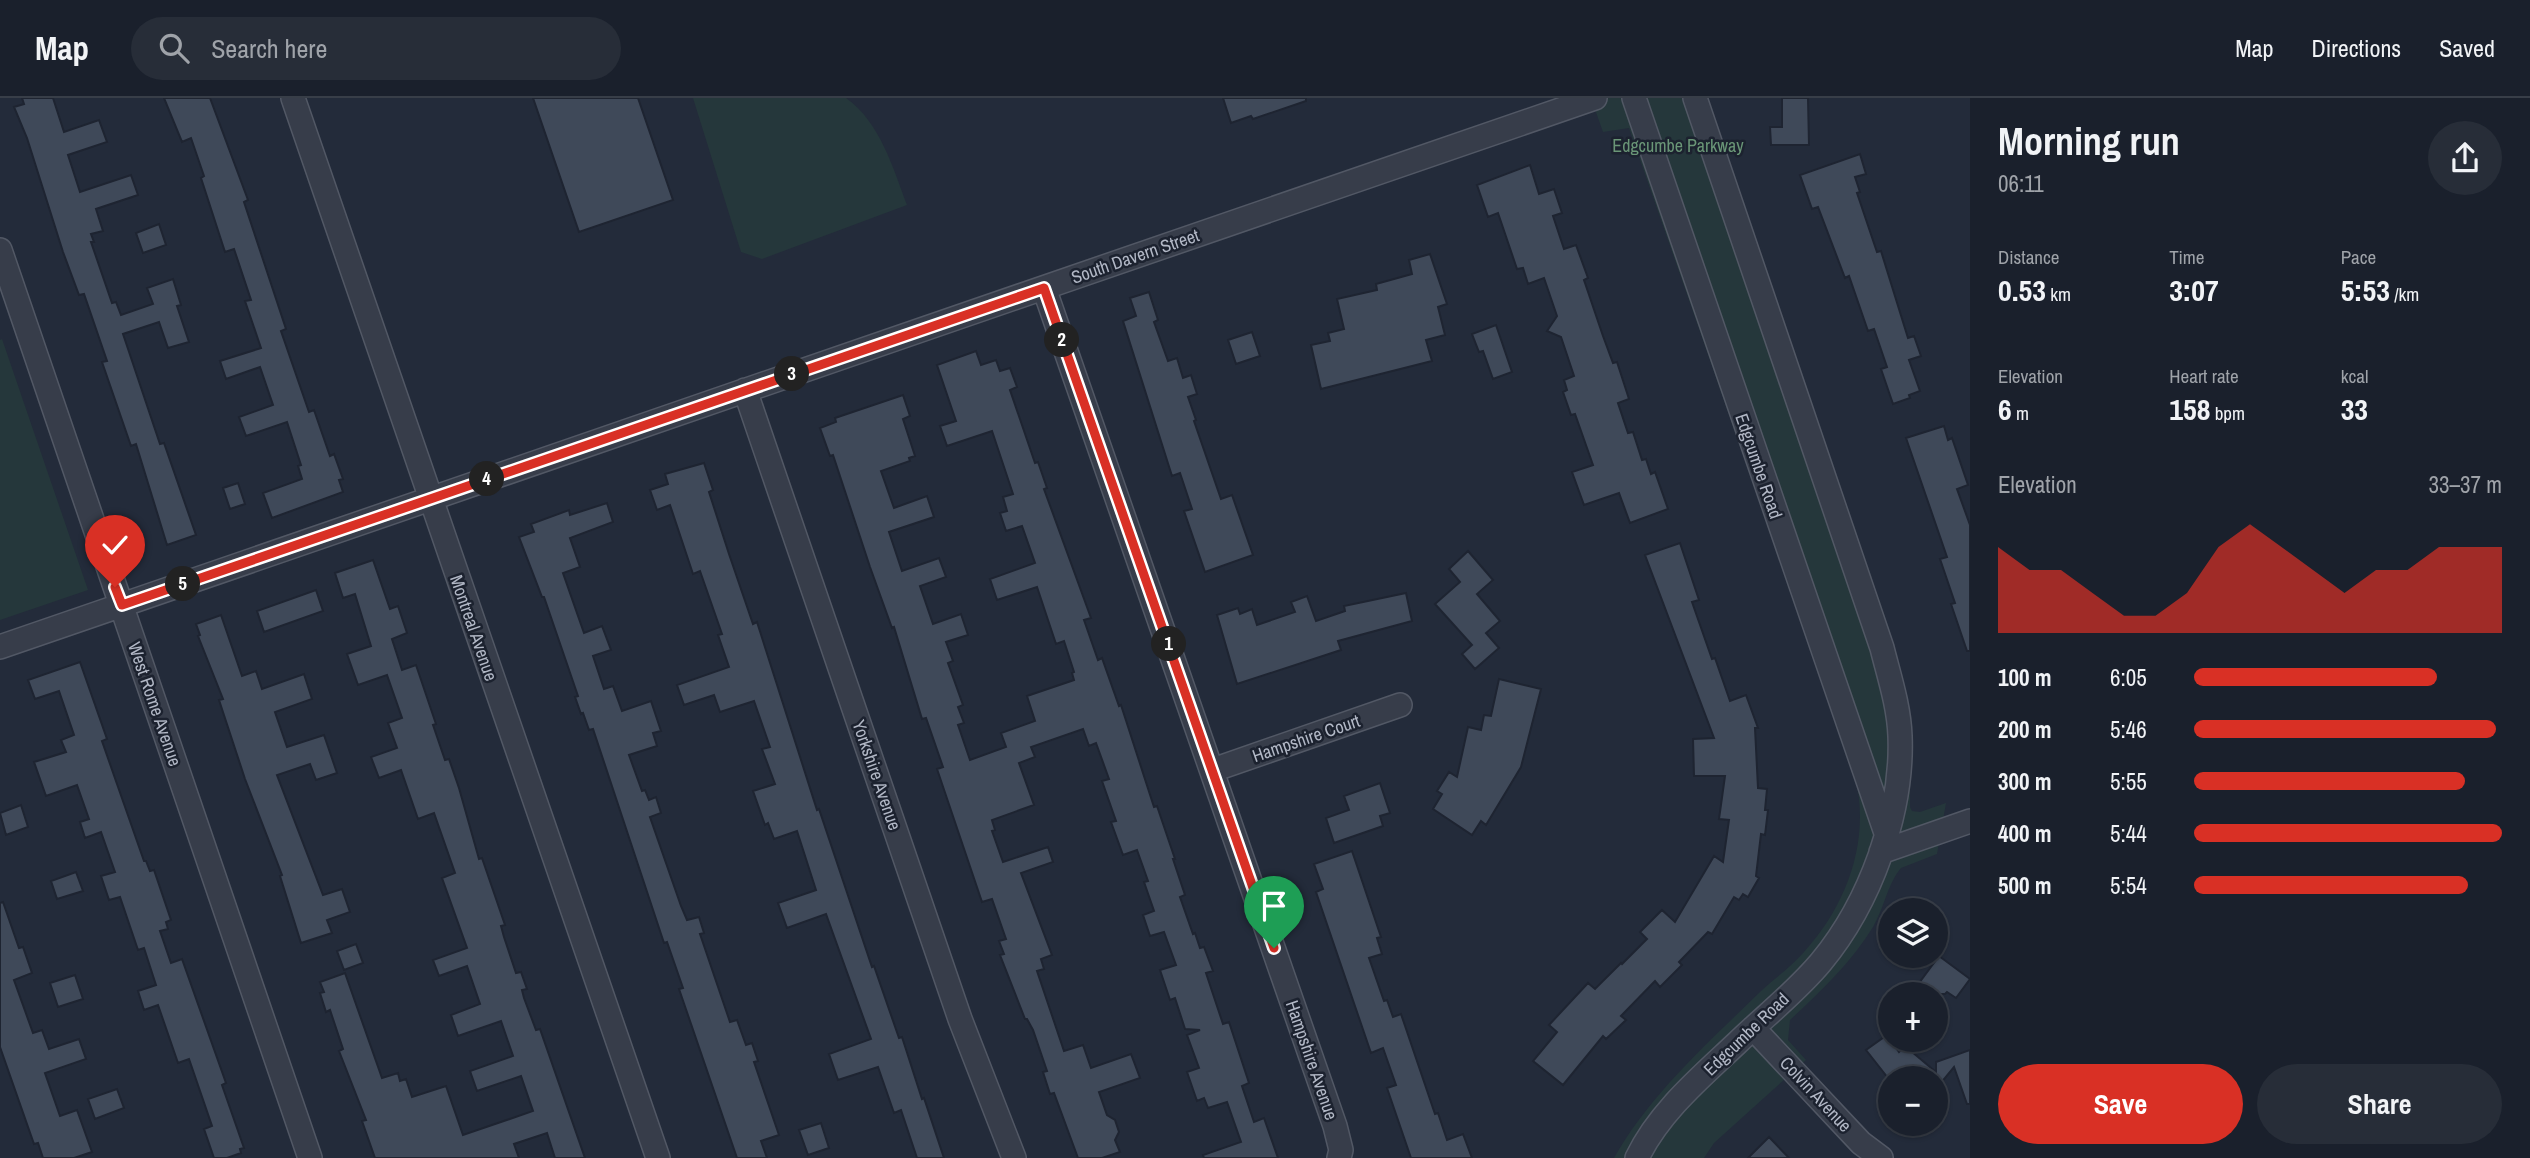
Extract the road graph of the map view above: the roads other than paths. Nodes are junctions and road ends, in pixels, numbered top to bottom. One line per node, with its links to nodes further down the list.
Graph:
1 (293, 98): 8 (street, Montreal Avenue)
2 (1595, 98): 6 (street, South Davern Street)
3 (1634, 98): 14 (street, Edgcumbe Road)
4 (1695, 98): 14 (street, Edgcumbe Road)
5 (0, 250): 9 (street, West Rome Avenue)
6 (1044, 288): 7 (street, South Davern Street); 12 (street, Hampshire Avenue)
7 (745, 390): 8 (street, South Davern Street); 18 (street, Yorkshire Avenue)
8 (429, 499): 9 (street, South Davern Street); 17 (street, Montreal Avenue)
9 (122, 605): 10 (street, South Davern Street); 16 (street, West Rome Avenue)
10 (0, 647)
11 (1400, 705): 12 (street, Hampshire Court)
12 (1213, 770): 19 (street, Hampshire Avenue)
13 (1970, 821): 14 (street)
14 (1883, 843): 15 (street, Edgcumbe Road)
15 (1753, 1028): 20 (street, Edgcumbe Road); 21 (street, Colvin Avenue)
16 (310, 1158)
17 (658, 1158)
18 (1014, 1158)
19 (1339, 1158)
20 (1637, 1158)
21 (1881, 1158)

